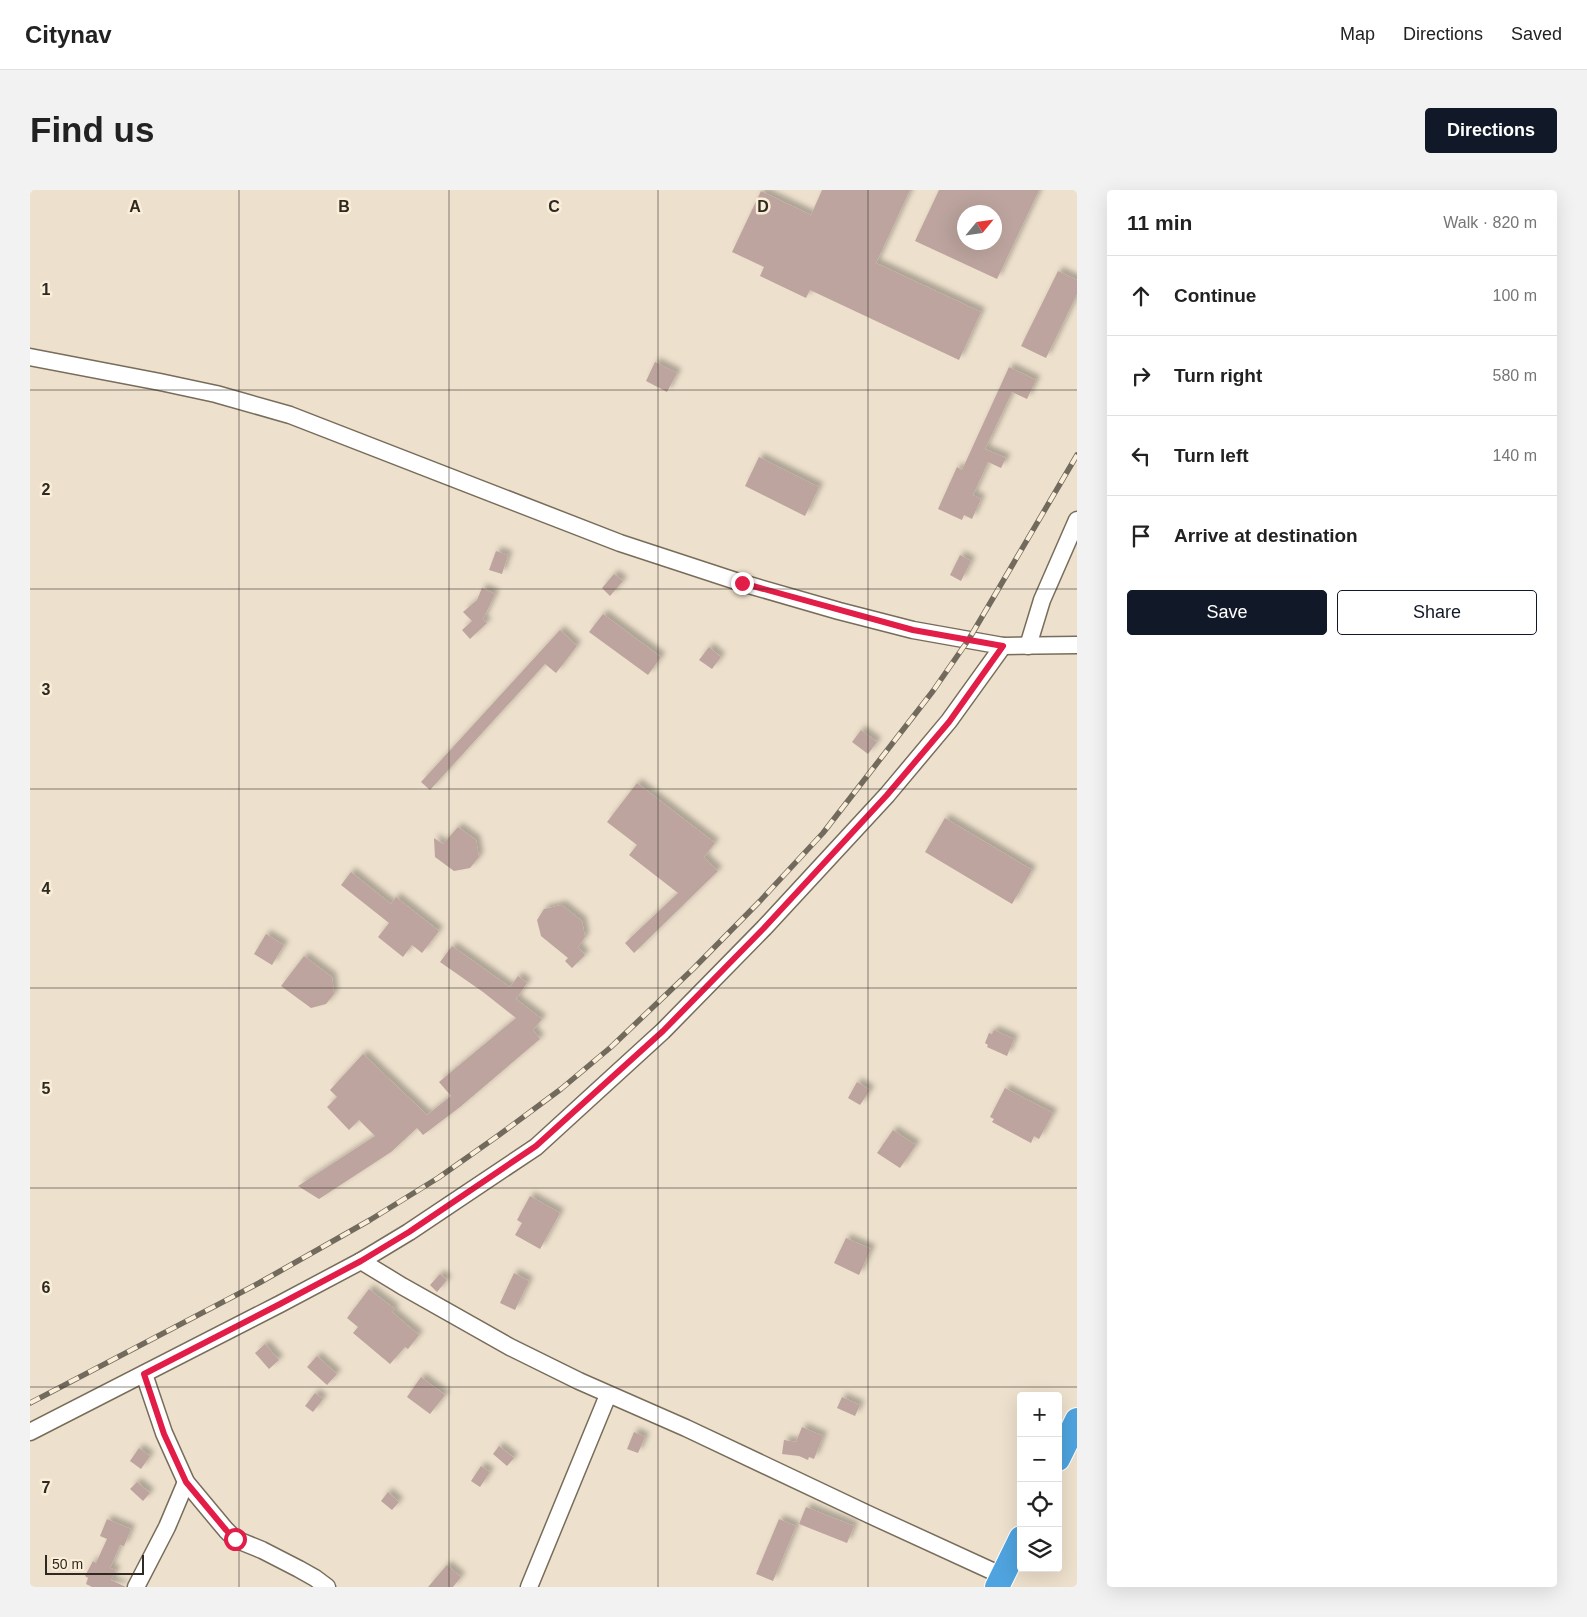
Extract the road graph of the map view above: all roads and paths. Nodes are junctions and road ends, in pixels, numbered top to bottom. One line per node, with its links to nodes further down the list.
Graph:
1 (30, 357): 4 (street)
2 (1077, 520): 5 (street)
3 (1077, 645): 5 (street)
4 (1003, 646): 5 (street); 6 (street)
5 (1028, 646)
6 (361, 1261): 7 (street); 8 (street)
7 (144, 1374): 10 (street); 12 (street)
8 (608, 1395): 14 (street); 17 (street)
9 (1077, 1420): 11 (highway)
10 (30, 1432)
11 (1062, 1451)
12 (186, 1482): 15 (street); 16 (street)
13 (1017, 1546): 14 (highway)
14 (1000, 1582)
15 (136, 1587)
16 (327, 1587)
17 (529, 1587)

